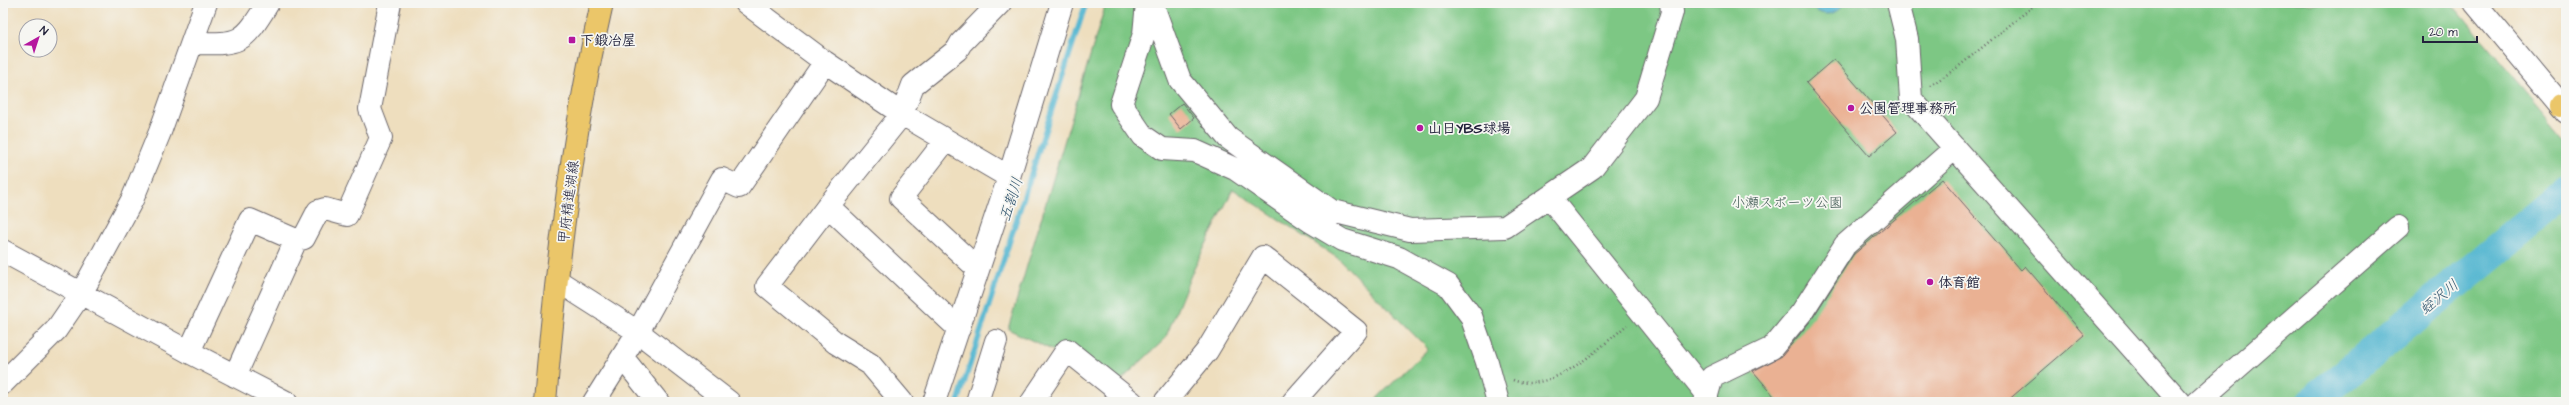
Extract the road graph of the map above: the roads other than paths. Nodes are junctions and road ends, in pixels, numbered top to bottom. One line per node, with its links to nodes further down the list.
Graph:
1 (206, 3): 13 (street)
2 (268, 3): 13 (street)
3 (390, 3): 23 (street)
4 (602, 3): 26 (main road, 甲府精進湖線)
5 (746, 3): 14 (street)
6 (1000, 3): 16 (street)
7 (1062, 3): 19 (street)
8 (1147, 3): 48 (street)
9 (1152, 3): 20 (street)
10 (1671, 3): 20 (street)
11 (1898, 3): 18 (street)
12 (2475, 3): 15 (street)
13 (194, 43): 27 (street)
14 (825, 62): 16 (street); 29 (street)
15 (2564, 108)
16 (902, 114): 17 (street); 21 (street)
17 (946, 140): 19 (street); 25 (street)
18 (1955, 148): 35 (street); 49 (street)
19 (1009, 177): 25 (street)
20 (1549, 197): 35 (street)
21 (828, 206): 28 (street); 41 (street)
22 (2398, 228): 50 (street)
23 (296, 240): 31 (street); 33 (street)
24 (3, 251): 27 (street)
25 (978, 269): 28 (street)
26 (558, 280): 29 (street); 37 (main road, 甲府精進湖線)
27 (82, 292): 31 (street); 34 (street)
28 (960, 329): 42 (street)
29 (638, 332): 32 (street); 40 (street)
30 (996, 341): 43 (street)
31 (189, 352): 33 (street)
32 (622, 358): 38 (street); 39 (street)
33 (235, 376): 36 (street)
34 (3, 383)
35 (1706, 398)
36 (286, 402)
37 (545, 402)
38 (594, 402)
39 (658, 402)
40 (729, 402)
41 (902, 402)
42 (934, 402)
43 (977, 402)
44 (1032, 402): 45 (street)
45 (1132, 402)
46 (1165, 402): 47 (street)
47 (1294, 402)
48 (1498, 402)
49 (2180, 402)
50 (2198, 402)

